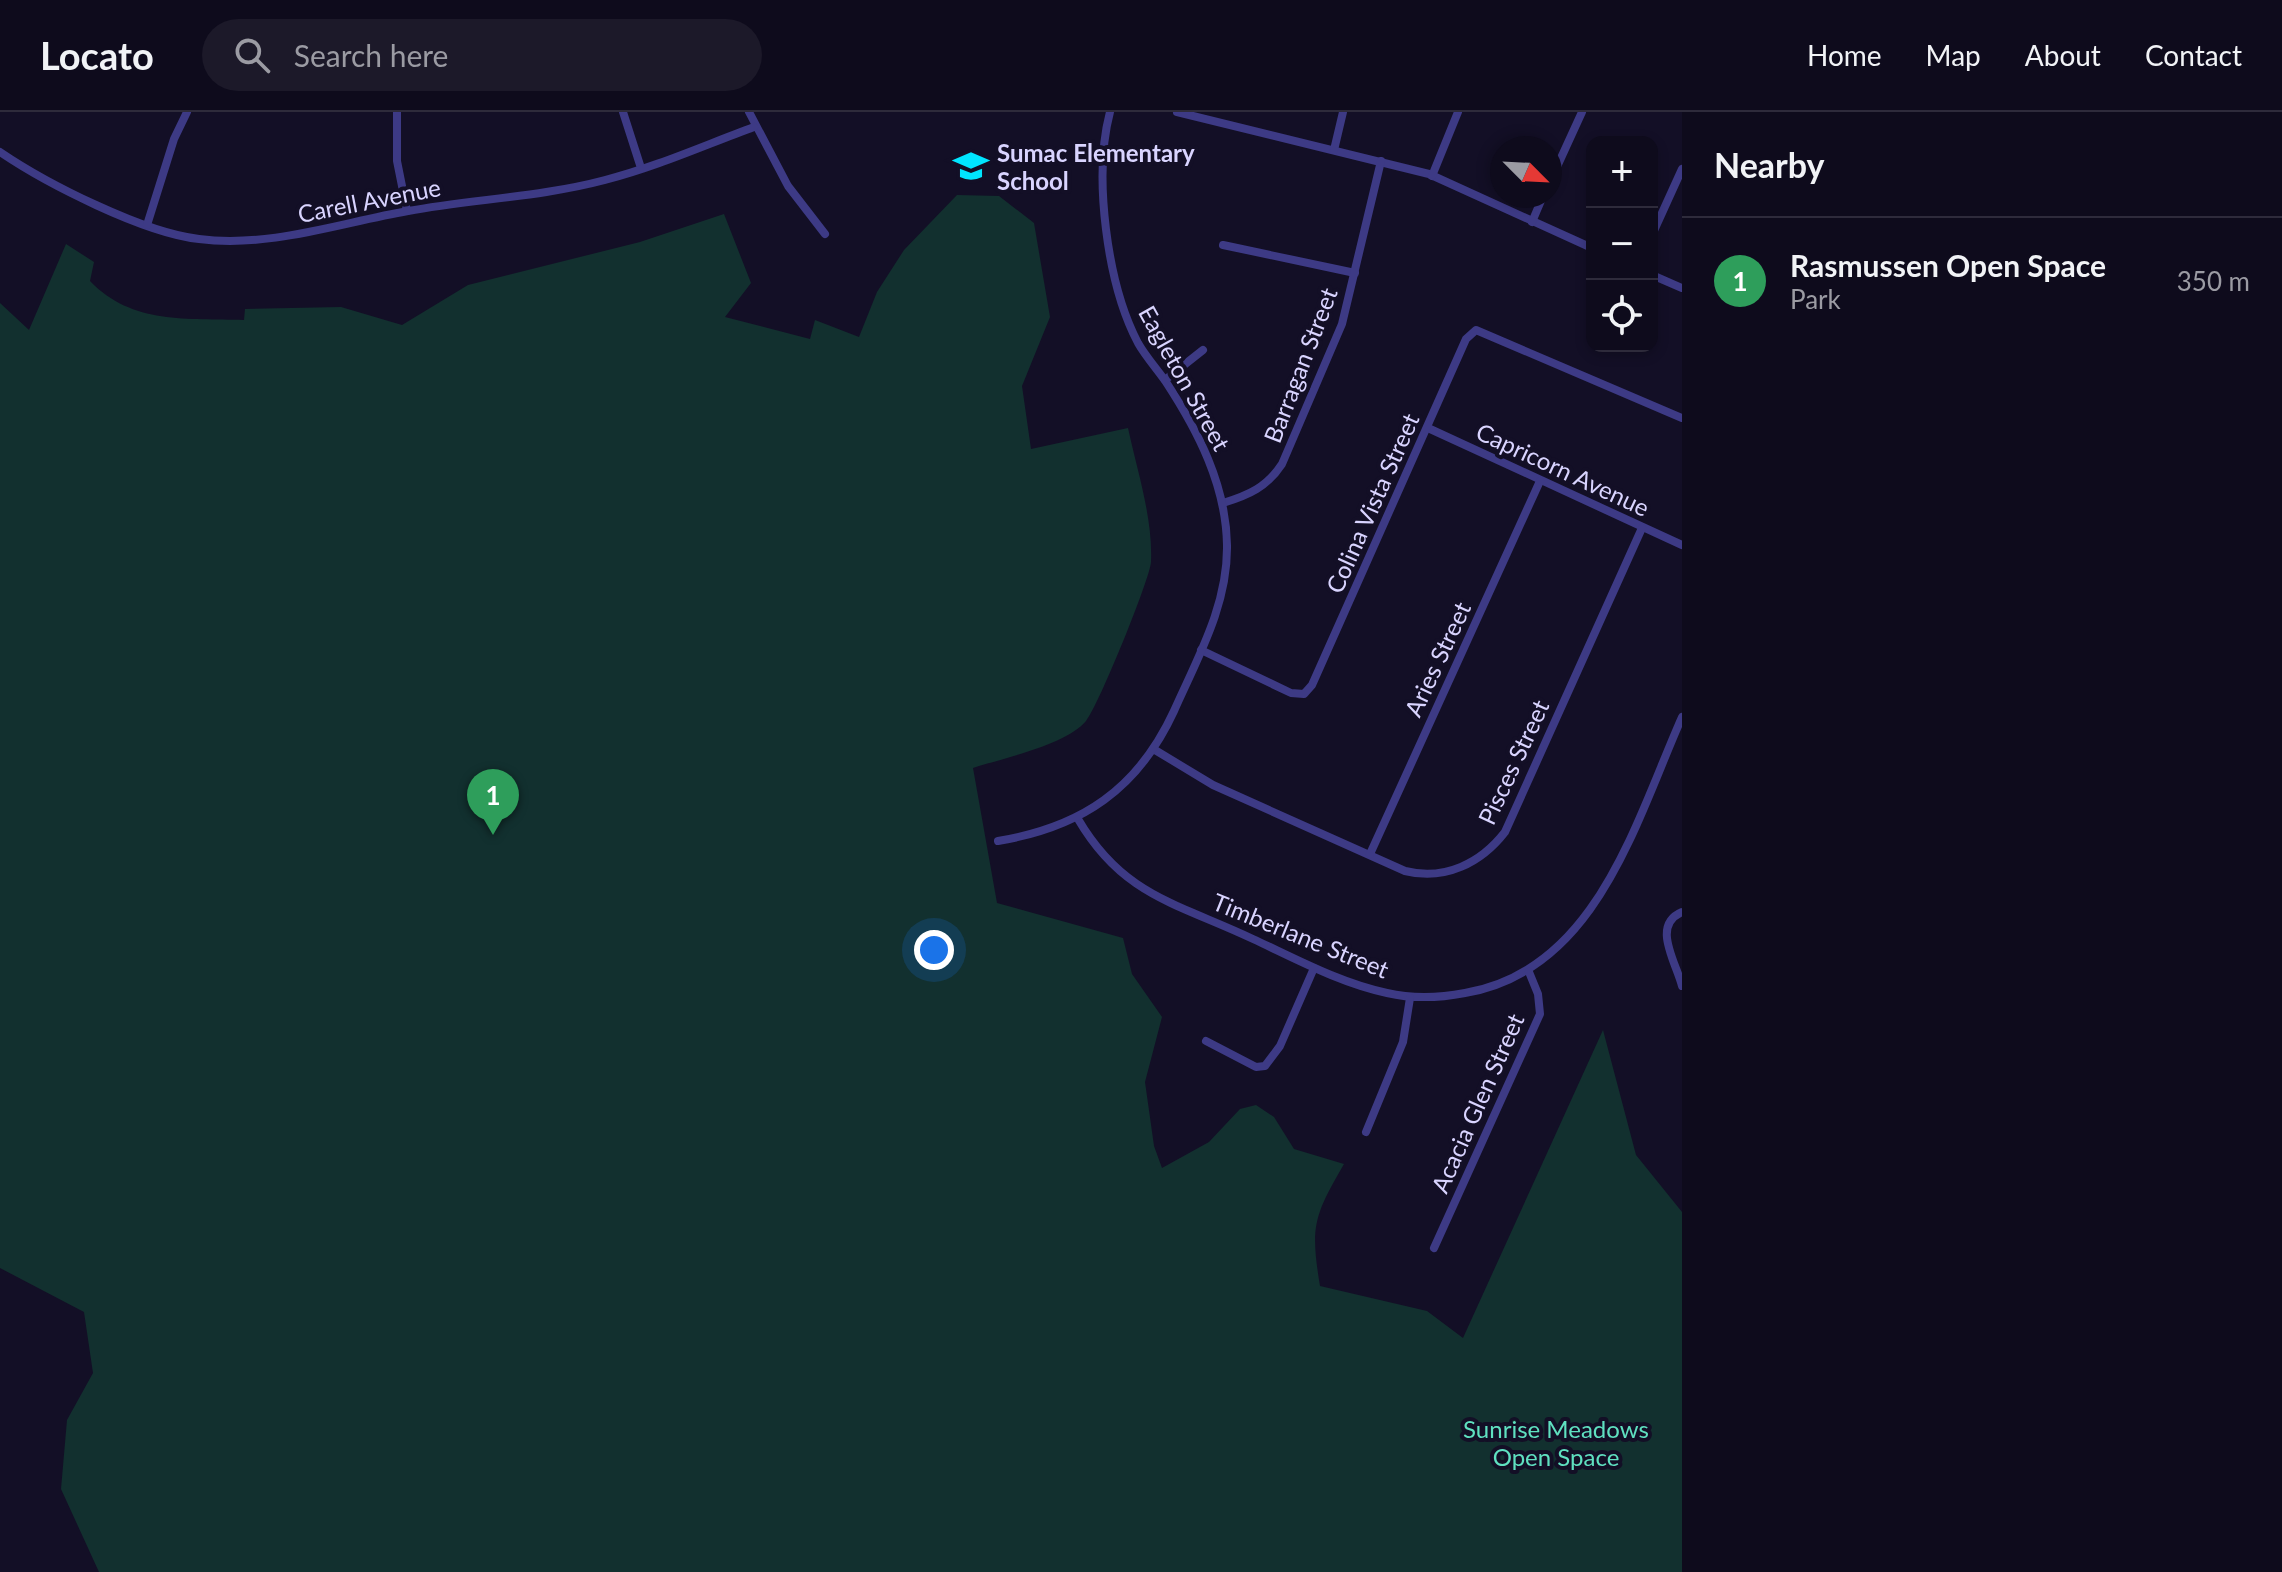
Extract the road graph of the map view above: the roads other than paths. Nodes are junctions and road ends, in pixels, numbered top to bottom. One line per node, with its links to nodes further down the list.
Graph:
1 (187, 112): 24 (street)
2 (397, 112): 21 (street)
3 (623, 112): 17 (street)
4 (749, 112): 12 (street)
5 (1110, 112): 32 (street, Eagleton Street)
6 (1177, 112): 11 (street)
7 (1226, 112): 11 (street)
8 (1343, 112): 13 (street)
9 (1458, 112): 19 (street)
10 (1582, 112): 15 (street)
11 (1223, 123): 13 (street)
12 (754, 127): 17 (street, Carell Avenue); 25 (street)
13 (1334, 150): 16 (street)
14 (0, 152): 24 (street, Carell Avenue)
15 (1562, 156)
16 (1381, 161): 19 (street); 28 (street, Barragan Street)
17 (641, 168): 21 (street, Carell Avenue)
18 (1682, 169): 23 (street)
19 (1432, 176): 22 (street)
20 (1538, 208): 22 (street)
21 (407, 211): 24 (street, Carell Avenue)
22 (1532, 222): 27 (street)
23 (1658, 222)
24 (147, 225)
25 (825, 234)
26 (1223, 245): 28 (street)
27 (1586, 245)
28 (1355, 273): 36 (street, Barragan Street)
29 (1658, 278): 30 (street)
30 (1682, 288)
31 (1203, 350): 32 (street)
32 (1165, 380): 36 (street, Eagleton Street)
33 (1682, 418): 34 (street, Colina Vista Street)
34 (1428, 428): 35 (street, Capricorn Avenue); 39 (street, Colina Vista Street)
35 (1540, 481): 37 (street, Capricorn Avenue); 44 (street, Aries Street)
36 (1223, 503): 39 (street, Eagleton Street)
37 (1642, 528): 38 (street, Capricorn Avenue); 44 (street, Pisces Street)
38 (1682, 545)
39 (1201, 650): 41 (street, Eagleton Street)
40 (1682, 717): 47 (street, Timberlane Street)
41 (1155, 750): 42 (street, Eagleton Street); 44 (street, Pisces Street)
42 (1078, 819): 43 (street, Eagleton Street); 46 (street, Timberlane Street)
43 (998, 841)
44 (1370, 854)
45 (1682, 912): 48 (street)
46 (1314, 968): 49 (street, Timberlane Street); 50 (street)
47 (1529, 972): 49 (street, Timberlane Street); 52 (street, Acacia Glen Street)
48 (1682, 986)
49 (1410, 998): 51 (street)
50 (1206, 1041)
51 (1366, 1132)
52 (1434, 1248)

